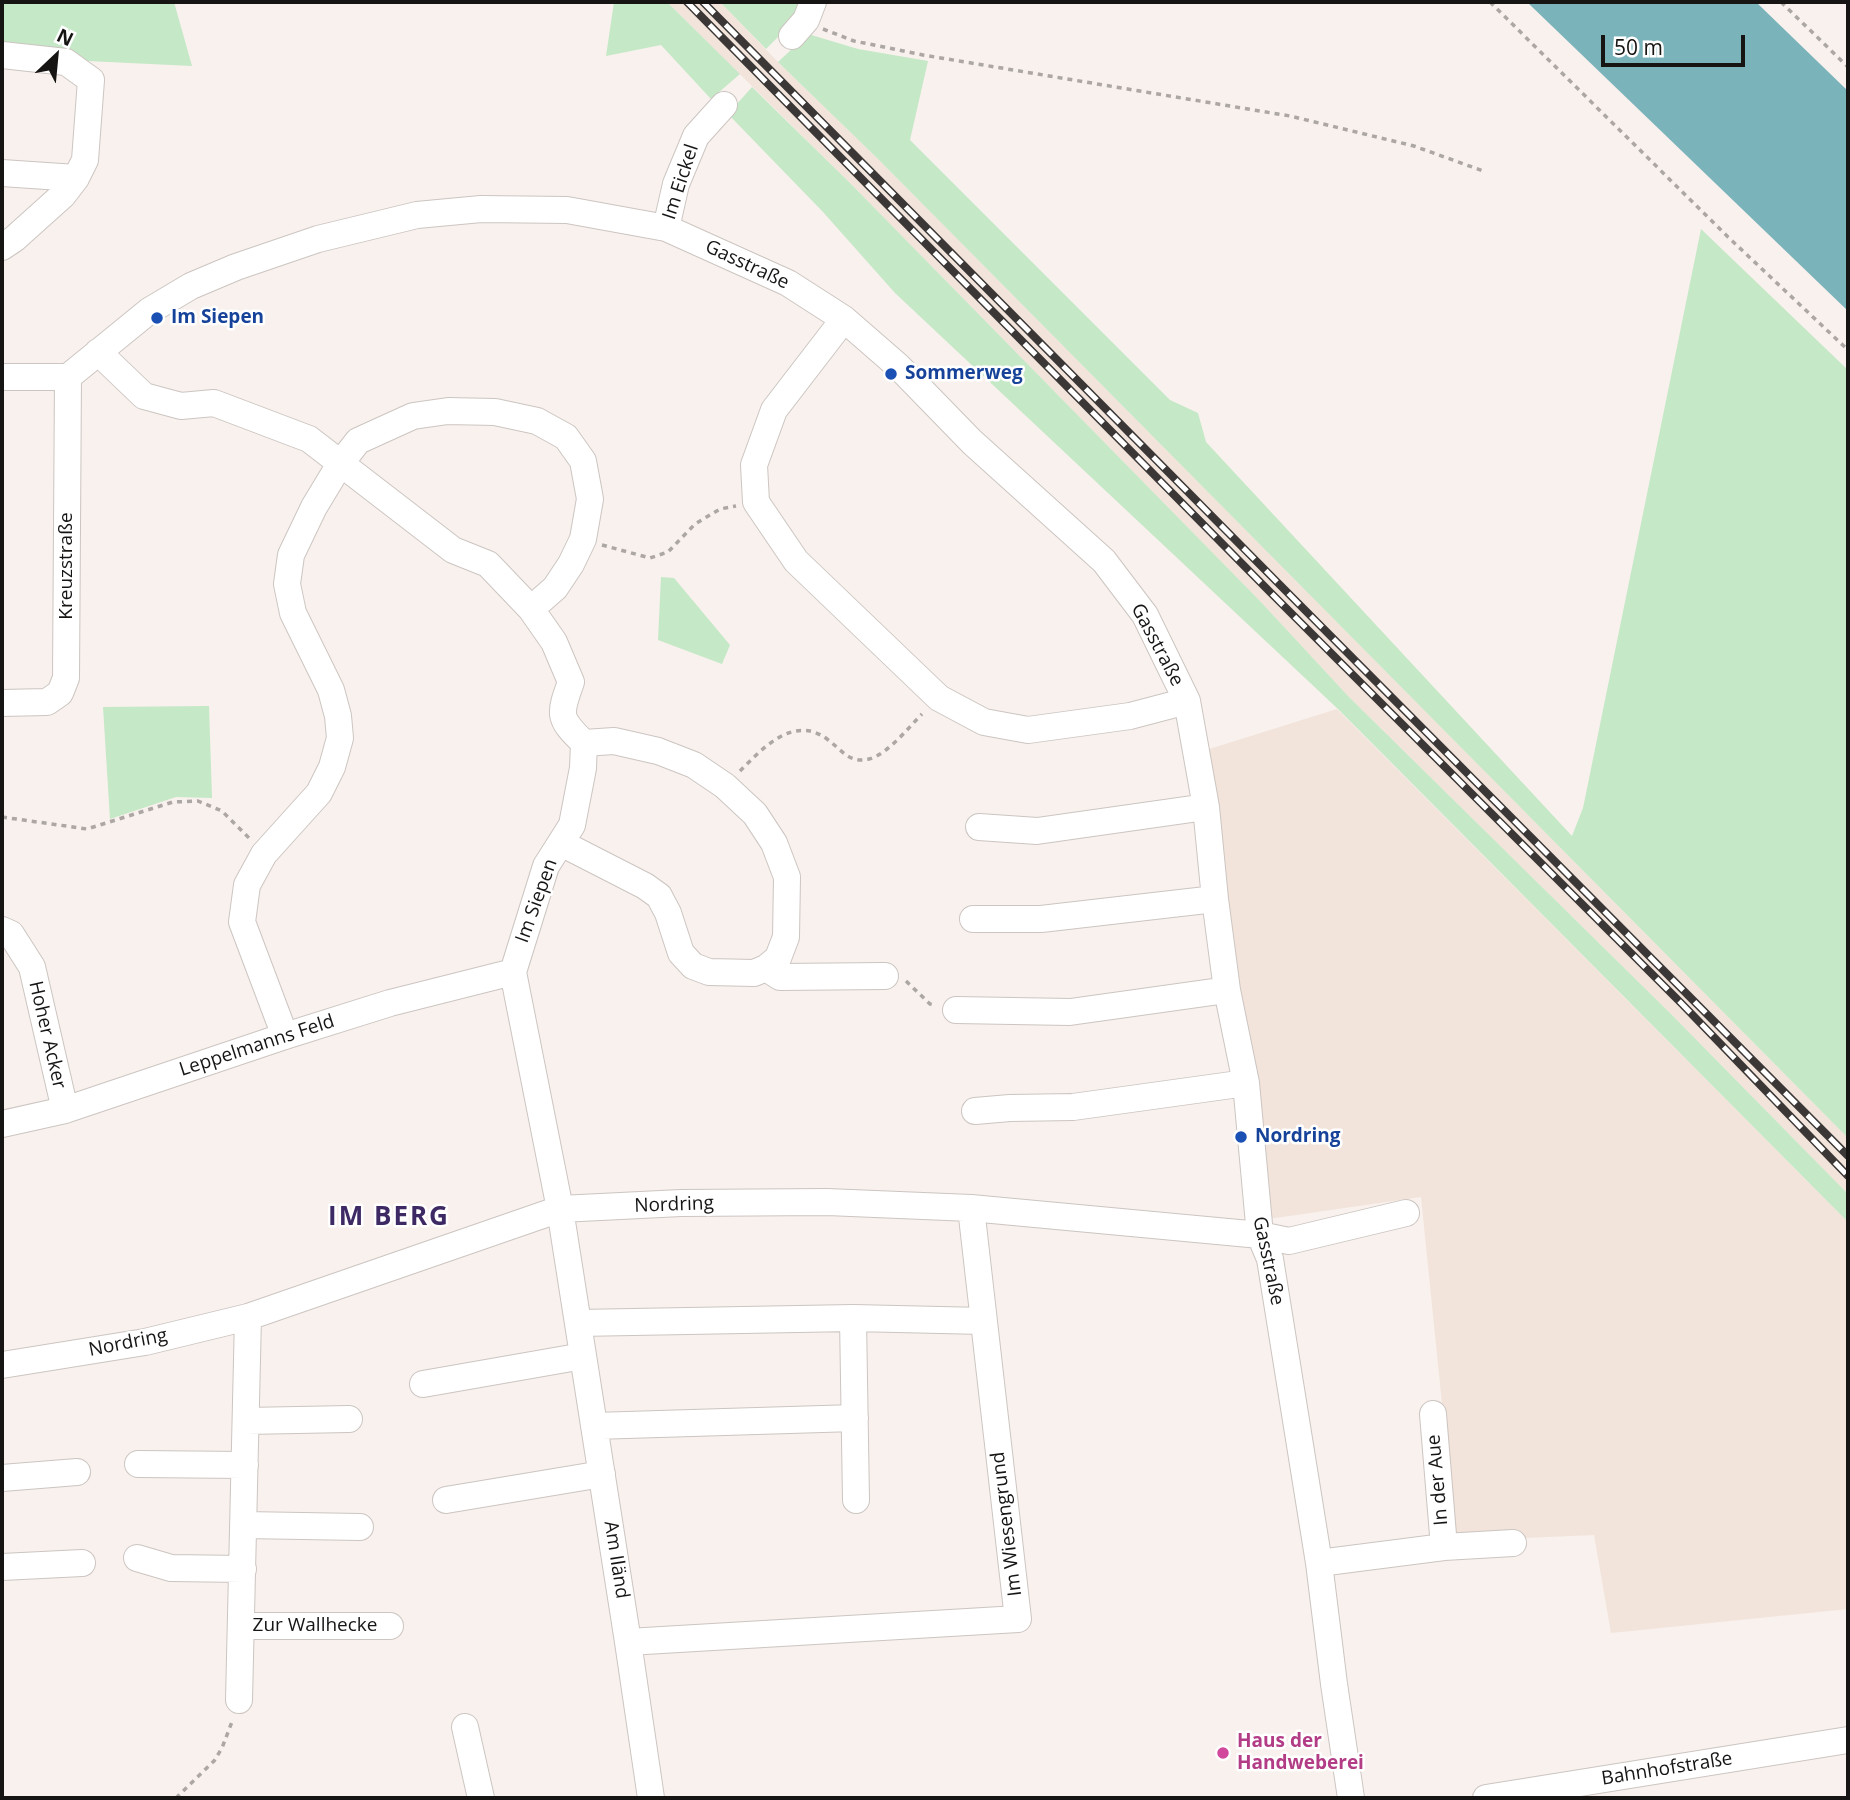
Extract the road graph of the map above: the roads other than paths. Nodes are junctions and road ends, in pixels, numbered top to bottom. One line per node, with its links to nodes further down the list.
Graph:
1 (2, 55): 4 (street)
2 (724, 104): 5 (street, Im Eickel)
3 (2, 173): 4 (street)
4 (76, 178): 6 (street)
5 (666, 228): 7 (street, Gasstraße); 8 (street, Gasstraße)
6 (2, 247)
7 (845, 319): 13 (street, Gasstraße); 13 (street)
8 (98, 352): 10 (street); 11 (street)
9 (2, 377): 10 (street)
10 (68, 377): 14 (street, Kreuzstraße)
11 (340, 464): 12 (street); 12 (street); 27 (street)
12 (531, 608): 15 (street)
13 (1187, 701): 16 (street, Gasstraße)
14 (2, 703)
15 (584, 743): 18 (street, Im Siepen); 22 (street)
16 (1206, 807): 17 (street); 19 (street, Gasstraße)
17 (979, 827)
18 (561, 843): 22 (street); 23 (street, Im Siepen)
19 (1215, 899): 20 (street); 25 (street, Gasstraße)
20 (973, 919)
21 (2, 930): 29 (street, Hoher Acker)
22 (766, 968): 24 (street)
23 (513, 972): 27 (street, Leppelmanns Feld); 33 (street, Im Siepen)
24 (885, 976)
25 (1227, 990): 26 (street); 28 (street, Gasstraße)
26 (956, 1010)
27 (285, 1036): 29 (street, Leppelmanns Feld)
28 (1246, 1083): 30 (street); 35 (street, Gasstraße)
29 (65, 1110): 31 (street, Leppelmanns Feld)
30 (975, 1111)
31 (2, 1124)
32 (971, 1208): 33 (street, Nordring); 35 (street, Nordring); 38 (street, Im Wiesengrund)
33 (559, 1209): 36 (street, Nordring); 39 (street, Am Iländ)
34 (1406, 1213): 35 (street, Nordring)
35 (1260, 1235): 61 (street, Gasstraße)
36 (248, 1317): 41 (street, Nordring); 46 (street, Zur Wallhecke)
37 (853, 1318): 38 (street); 39 (street); 44 (street)
38 (984, 1321): 66 (street, Im Wiesengrund)
39 (578, 1323): 40 (street, Am Iländ)
40 (583, 1356): 42 (street); 47 (street, Am Iländ)
41 (2, 1365)
42 (423, 1384)
43 (1433, 1414): 58 (street, In der Aue)
44 (855, 1418): 47 (street); 54 (street)
45 (349, 1419): 46 (street)
46 (246, 1422): 49 (street, Zur Wallhecke)
47 (594, 1426): 51 (street, Am Iländ)
48 (138, 1464): 49 (street)
49 (245, 1465): 55 (street, Zur Wallhecke)
50 (77, 1472): 52 (street)
51 (602, 1475): 53 (street); 66 (street, Am Iländ)
52 (2, 1478)
53 (446, 1500)
54 (856, 1500)
55 (244, 1525): 56 (street); 63 (street, Zur Wallhecke)
56 (360, 1527)
57 (1513, 1543): 58 (street, In der Aue)
58 (1444, 1547): 61 (street, In der Aue)
59 (137, 1558): 63 (street)
60 (82, 1563): 62 (street)
61 (1319, 1563): 72 (street, Gasstraße)
62 (2, 1567)
63 (243, 1569): 64 (street, Zur Wallhecke)
64 (241, 1626): 65 (street, Zur Wallhecke); 67 (street, Zur Wallhecke)
65 (390, 1626)
66 (628, 1642): 71 (street, Am Iländ)
67 (239, 1700)
68 (465, 1727): 70 (street)
69 (1848, 1740): 73 (street, Bahnhofstraße)
70 (481, 1798)
71 (651, 1798)
72 (1351, 1798)
73 (1486, 1798)

